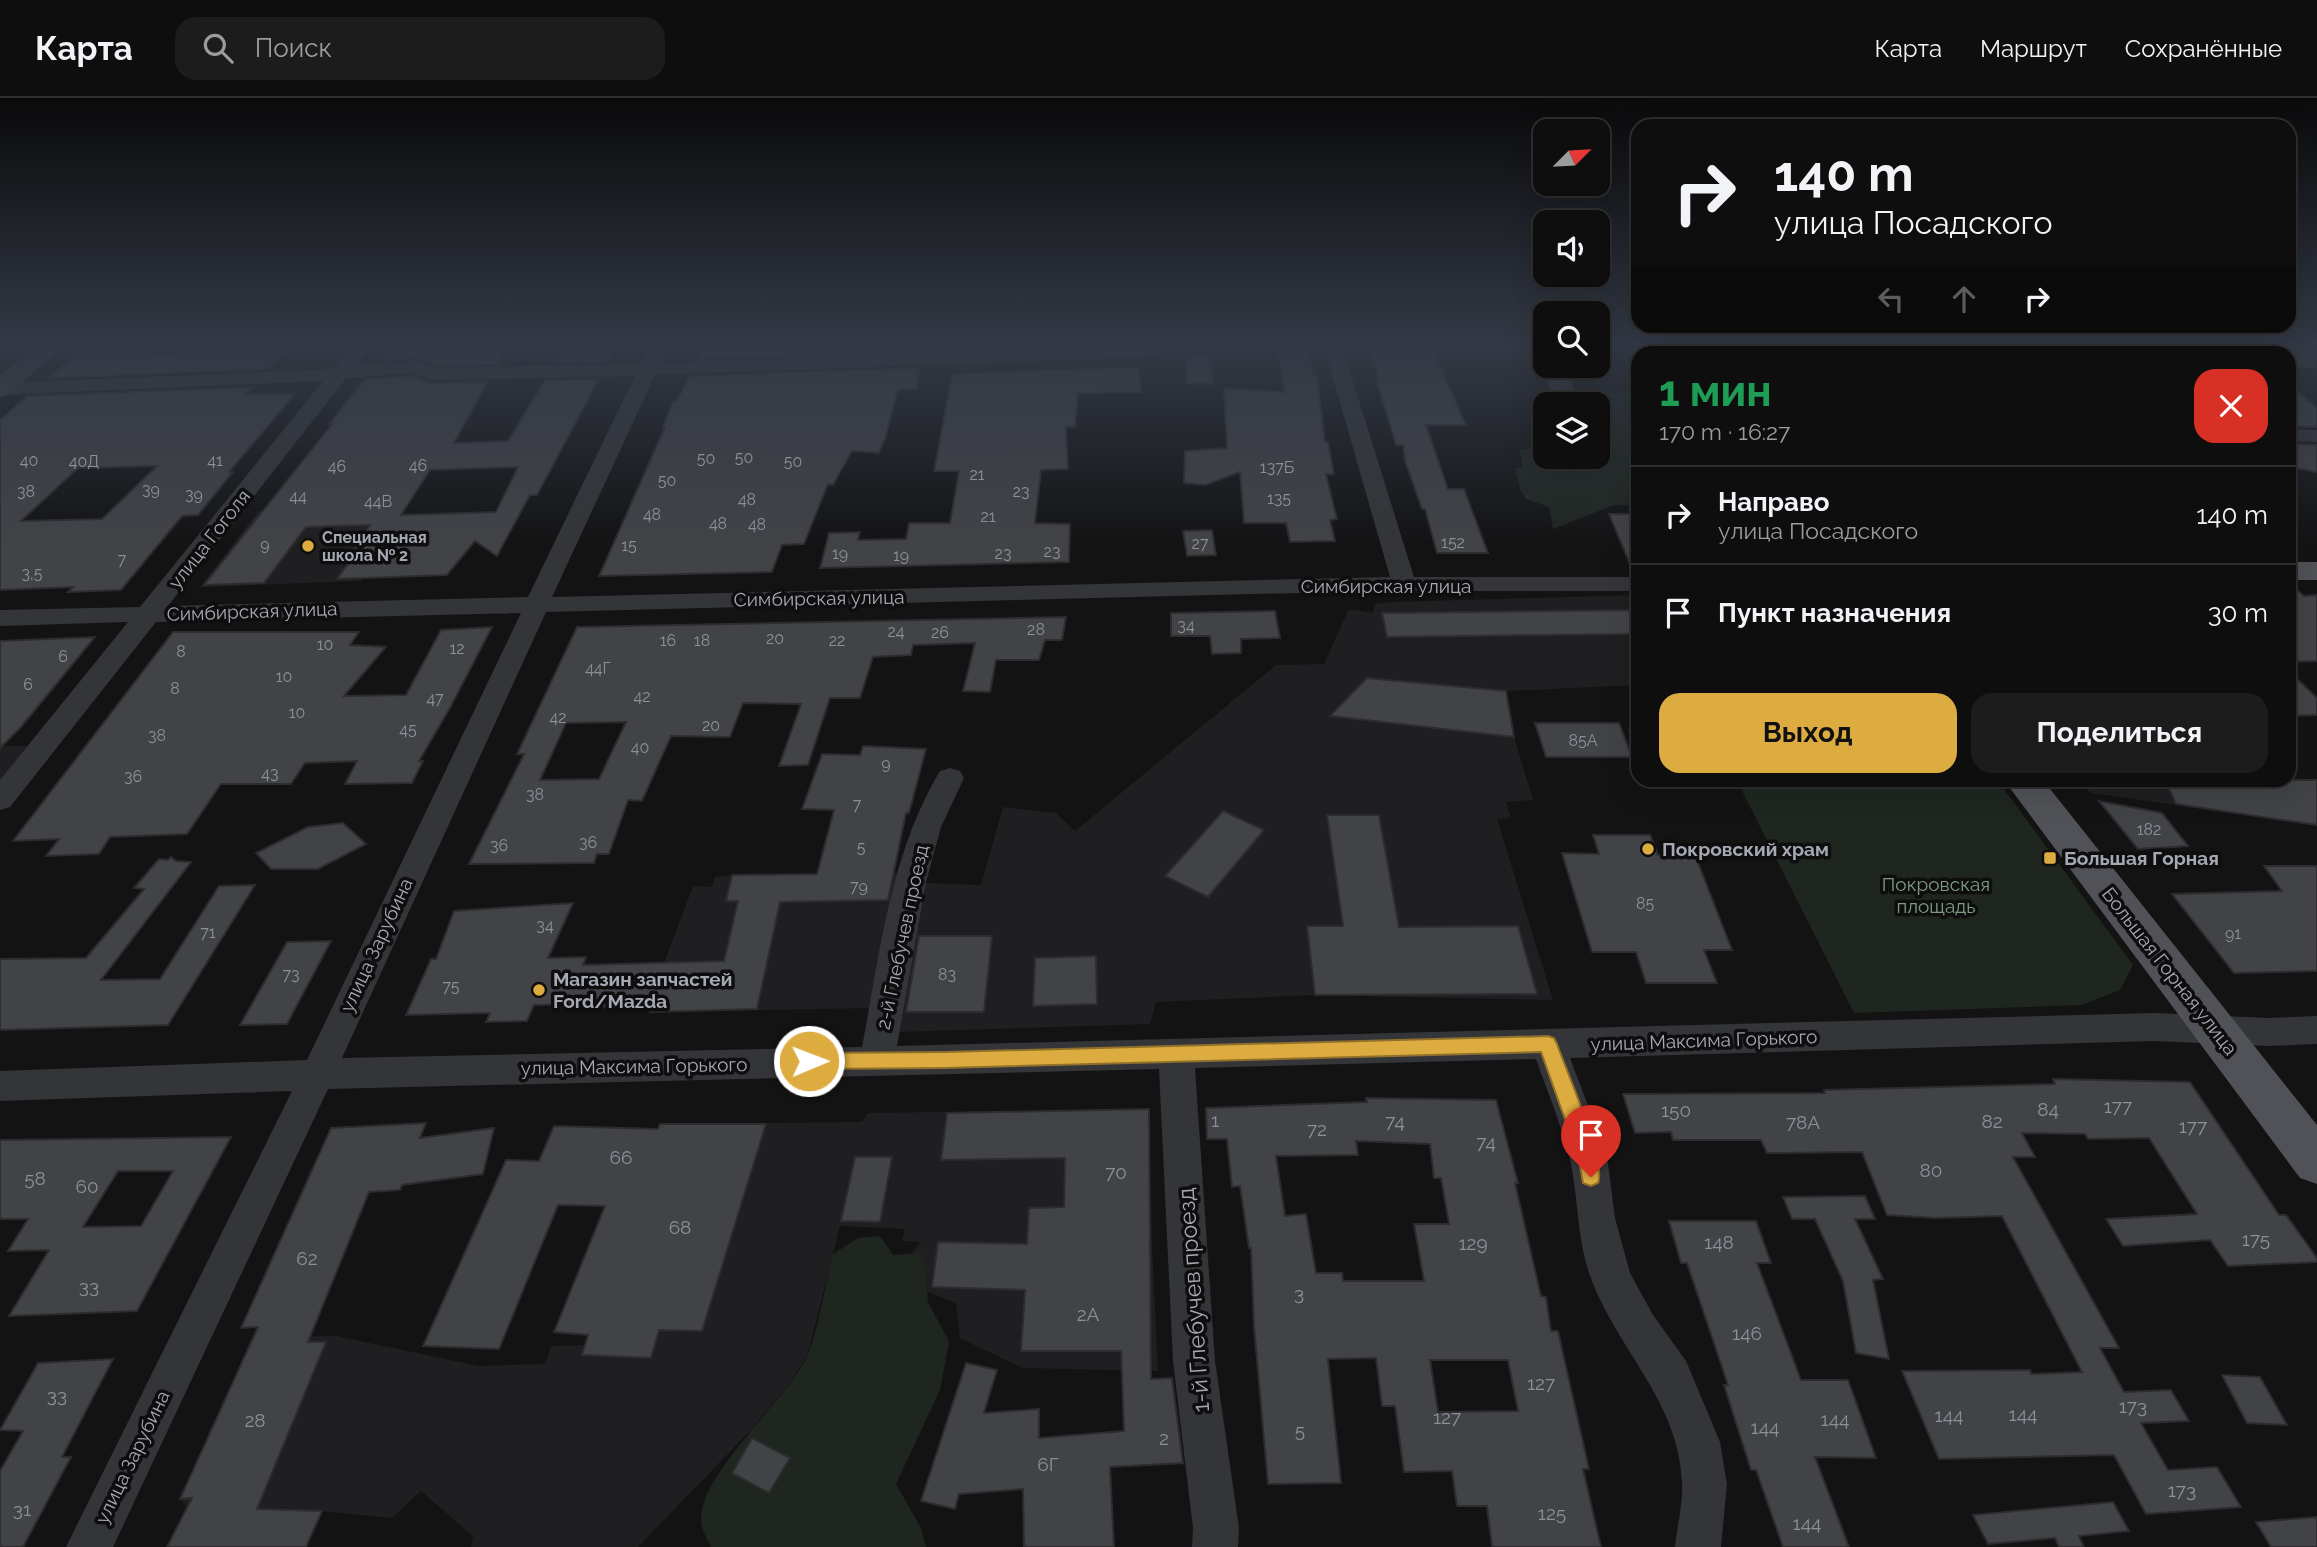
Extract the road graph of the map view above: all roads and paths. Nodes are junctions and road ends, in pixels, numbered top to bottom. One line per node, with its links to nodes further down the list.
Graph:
1 (310, 411): 11 (street, улица Гоголя)
2 (629, 411): 10 (street, улица Зарубина)
3 (1352, 411): 9 (street)
4 (2296, 435): 5 (street)
5 (2317, 436)
6 (2296, 571): 7 (main road)
7 (2317, 571)
8 (1631, 584): 9 (street, Симбирская улица)
9 (1405, 586): 10 (street, Симбирская улица)
10 (537, 604): 11 (street, Симбирская улица); 21 (street, улица Зарубина)
11 (148, 614): 12 (street, Симбирская улица); 15 (street, улица Гоголя)
12 (0, 618)
13 (950, 778): 20 (street, 2-й Глебучев проезд)
14 (2027, 787): 16 (main road, Большая Горная улица)
15 (0, 800)
16 (2215, 1029): 17 (street, улица Максима Горького); 18 (street, улица Максима Горького); 23 (main road, Большая Горная улица)
17 (2317, 1030)
18 (1548, 1044): 19 (street, улица Максима Горького); 26 (street)
19 (1176, 1053): 20 (street, улица Максима Горького); 25 (street, 1-й Глебучев проезд)
20 (877, 1060): 21 (street, улица Максима Горького)
21 (315, 1076): 22 (street, улица Максима Горького); 24 (street, улица Зарубина)
22 (0, 1086)
23 (2317, 1162)
24 (89, 1547)
25 (1215, 1547)
26 (1698, 1547)

